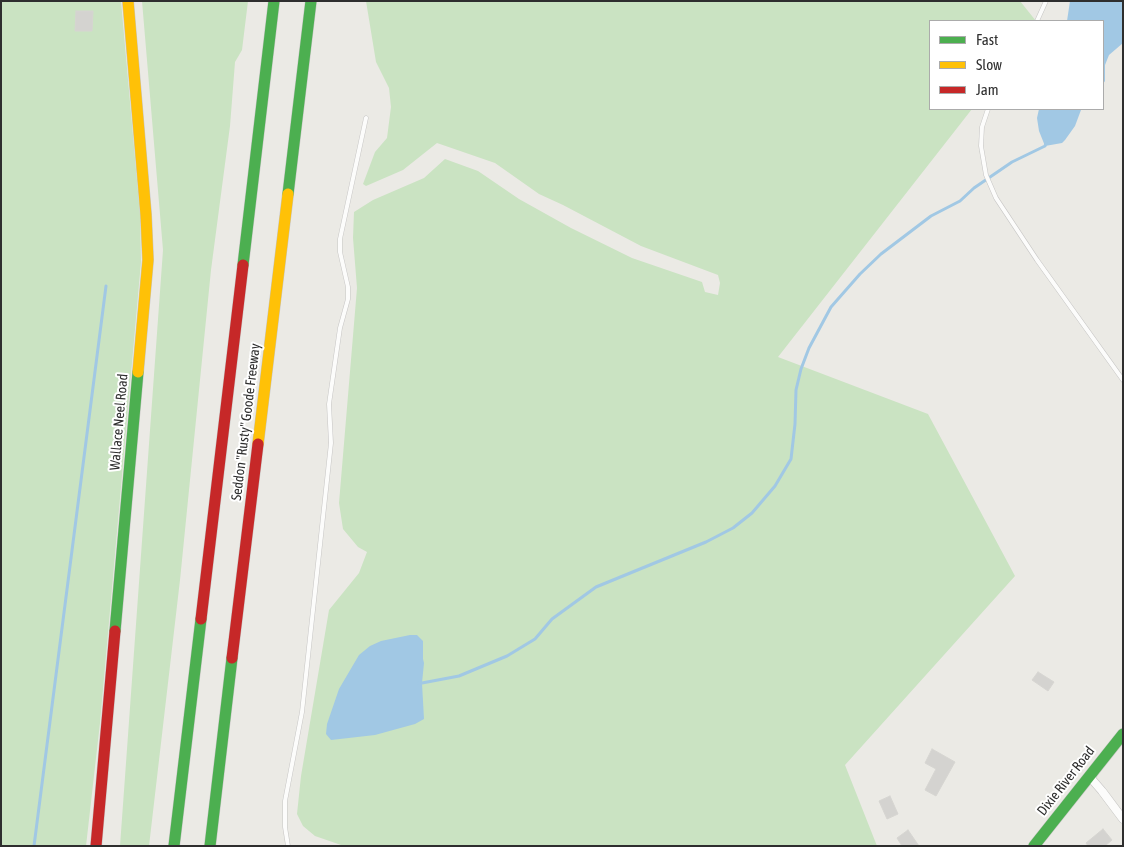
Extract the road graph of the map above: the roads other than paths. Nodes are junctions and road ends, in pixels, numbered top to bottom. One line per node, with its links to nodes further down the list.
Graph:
1 (128, 1): 12 (main road, Wallace Neel Road)
2 (274, 1): 13 (main road, Seddon "Rusty" Goode Freeway)
3 (310, 1): 14 (main road, Seddon "Rusty" Goode Freeway)
4 (1046, 1): 5 (lane)
5 (1037, 20)
6 (988, 110): 8 (lane)
7 (366, 118): 15 (lane)
8 (1123, 380)
9 (1123, 734): 10 (main road, Dixie River Road)
10 (1089, 776): 11 (street); 16 (main road, Dixie River Road)
11 (1123, 819)
12 (96, 846)
13 (174, 846)
14 (210, 846)
15 (288, 846)
16 (1034, 846)

